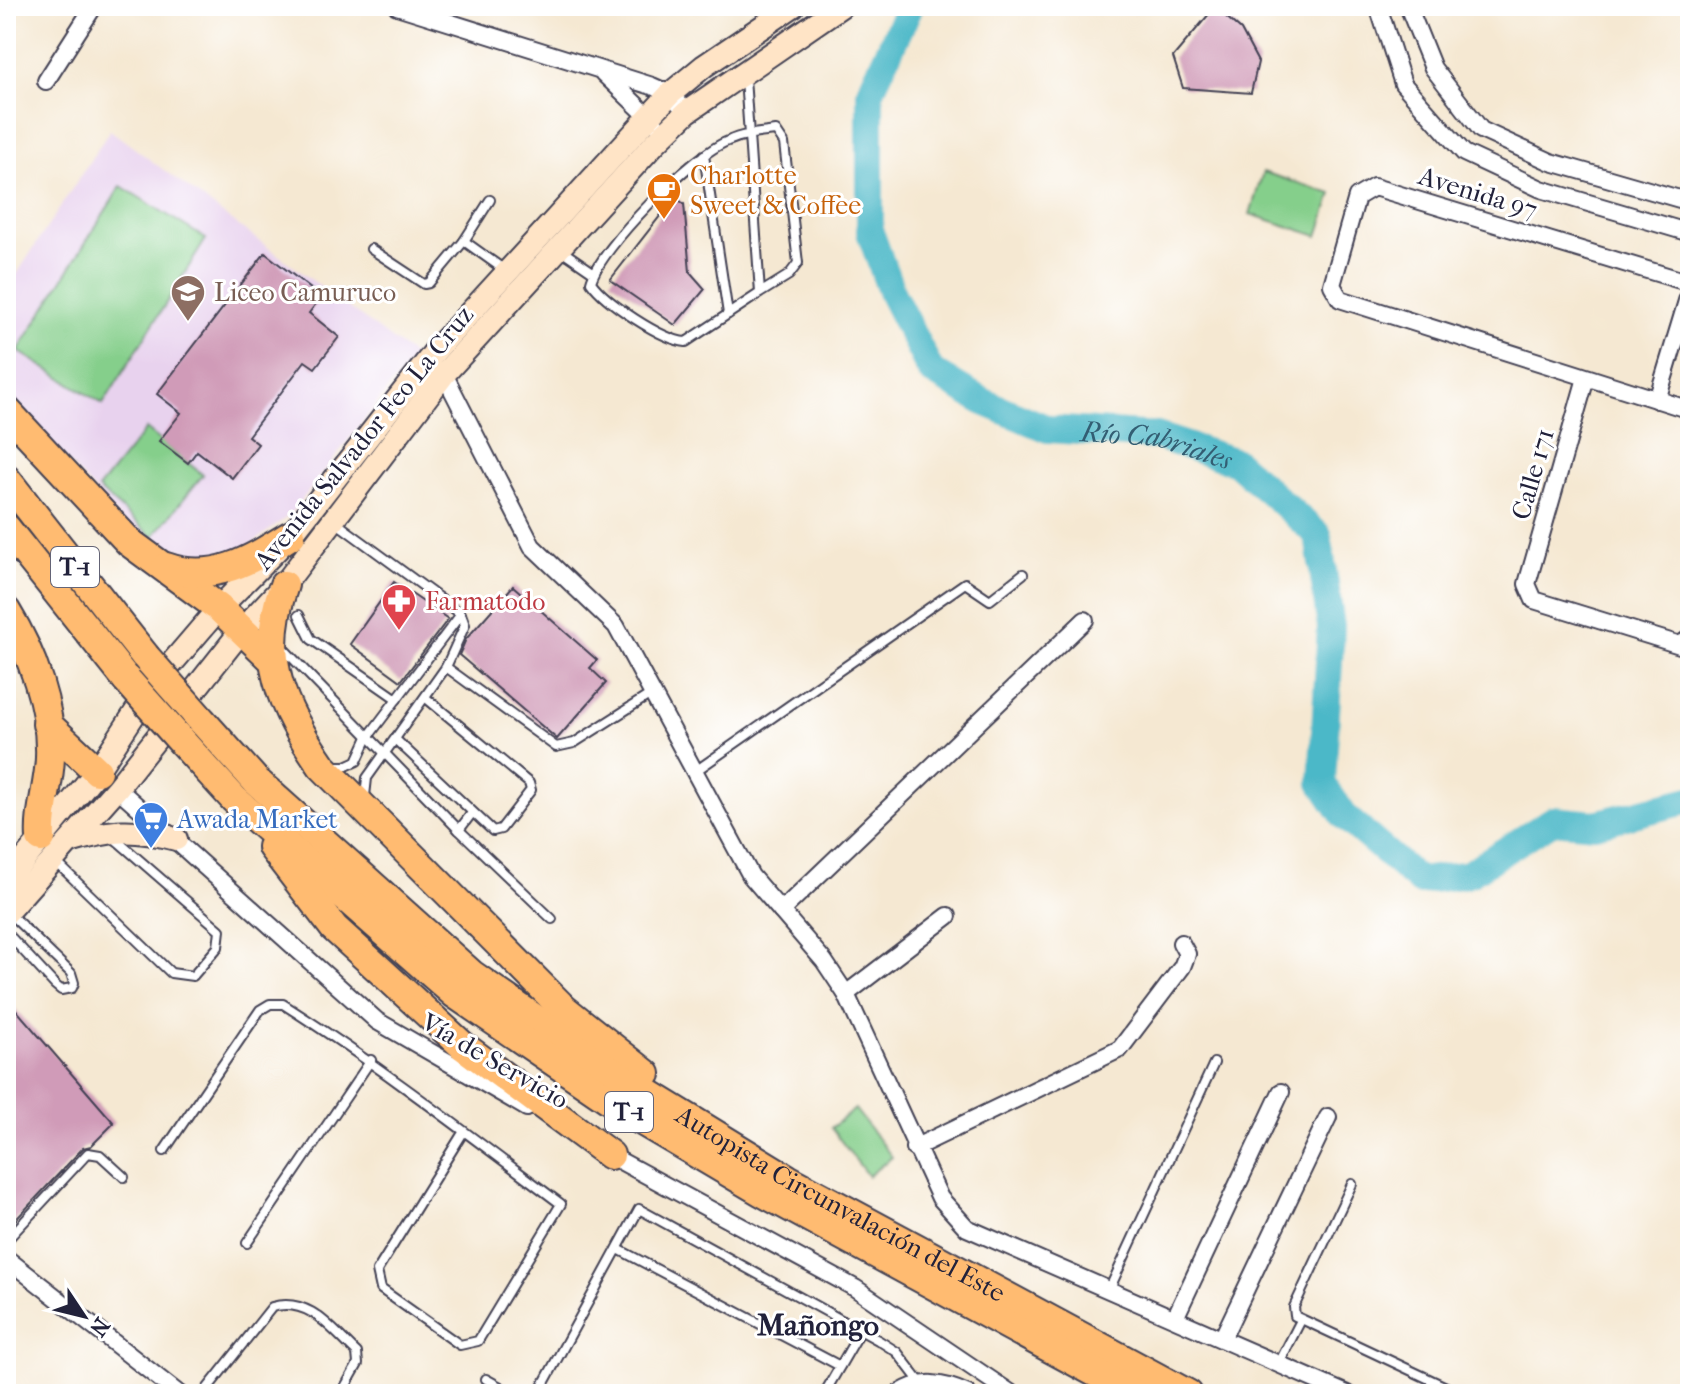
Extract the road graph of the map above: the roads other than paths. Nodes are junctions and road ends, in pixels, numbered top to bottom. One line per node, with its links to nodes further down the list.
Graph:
1 (94, 6): 9 (street)
2 (397, 6): 7 (street)
3 (793, 6): 10 (street, Avenida Salvador Feo La Cruz)
4 (841, 6): 8 (street, Avenida Salvador Feo La Cruz)
5 (1378, 6): 18 (street)
6 (1408, 6): 17 (street)
7 (602, 72): 10 (street); 12 (street)
8 (745, 72): 11 (street, Avenida Salvador Feo La Cruz); 13 (lane)
9 (46, 81)
10 (670, 94): 11 (street); 12 (street, Avenida Salvador Feo La Cruz)
11 (687, 112): 14 (street, Avenida Salvador Feo La Cruz)
12 (649, 115): 14 (street); 22 (street, Avenida Salvador Feo La Cruz)
13 (748, 134): 15 (lane); 26 (lane); 26 (lane)
14 (664, 135): 20 (street, Avenida Salvador Feo La Cruz)
15 (704, 155): 23 (lane); 27 (lane)
16 (490, 200): 19 (lane)
17 (1690, 202)
18 (1690, 233)
19 (464, 241): 21 (lane); 22 (lane)
20 (559, 248): 23 (lane); 28 (street, Avenida Salvador Feo La Cruz)
21 (371, 249)
22 (507, 272): 36 (street, Avenida Salvador Feo La Cruz)
23 (593, 272): 27 (lane)
24 (1690, 283): 29 (street, Avenida 97)
25 (1690, 291): 30 (street)
26 (760, 293): 27 (lane)
27 (728, 314)
28 (444, 374): 34 (street, Avenida Salvador Feo La Cruz); 49 (street)
29 (1586, 378): 30 (street); 46 (street, Calle 171)
30 (1657, 400): 32 (street)
31 (6, 410): 37 (highway)
32 (1690, 410)
33 (6, 479): 79 (highway, Autopista Circunvalación del Este / T-1, bridge)
34 (333, 521): 39 (street, Avenida Salvador Feo La Cruz); 42 (lane)
35 (6, 528): 59 (highway, Autopista Circunvalación del Este / T-1, bridge)
36 (291, 535): 37 (highway); 40 (street, Avenida Salvador Feo La Cruz)
37 (158, 564): 40 (highway)
38 (1023, 574): 57 (lane)
39 (284, 585): 45 (street, Avenida Salvador Feo La Cruz); 47 (highway)
40 (219, 608): 45 (highway); 58 (street, Avenida Salvador Feo La Cruz)
41 (6, 611): 52 (highway)
42 (461, 614): 48 (lane); 51 (lane)
43 (299, 615): 51 (lane)
44 (1085, 620): 68 (street)
45 (242, 630): 47 (highway); 58 (street, Avenida Salvador Feo La Cruz)
46 (1690, 638)
47 (272, 647): 53 (lane); 56 (highway)
48 (446, 667): 49 (lane); 50 (lane)
49 (651, 694): 57 (street)
50 (426, 698): 54 (lane); 60 (lane)
51 (397, 699): 53 (lane)
52 (47, 724): 58 (highway); 66 (highway)
53 (368, 737): 55 (lane); 56 (lane)
54 (396, 740): 55 (lane); 60 (lane)
55 (384, 755): 61 (lane); 62 (lane)
56 (322, 766): 61 (highway)
57 (697, 770): 68 (street)
58 (107, 779): 64 (street, Vía de Servicio); 65 (street, Avenida Salvador Feo La Cruz); 66 (street, Avenida Salvador Feo La Cruz)
59 (234, 799): 82 (highway); 107 (highway, Autopista Circunvalación del Este / T-1)
60 (472, 813): 62 (lane)
61 (368, 815): 79 (highway)
62 (459, 830): 71 (lane)
63 (107, 832): 64 (street); 65 (street); 66 (lane)
64 (176, 839): 82 (street, Vía de Servicio)
65 (70, 842): 66 (street, Avenida Salvador Feo La Cruz)
66 (47, 849): 67 (street, Avenida Salvador Feo La Cruz); 70 (street, Avenida Salvador Feo La Cruz)
67 (6, 882)
68 (781, 911): 73 (street)
69 (948, 916): 73 (street)
70 (6, 919): 70 (lane)
71 (552, 919)
72 (1181, 943): 80 (street)
73 (846, 994): 80 (street)
74 (371, 1060): 78 (lane); 81 (lane); 86 (lane)
75 (1214, 1063): 89 (lane)
76 (1281, 1092): 90 (street)
77 (1328, 1117): 93 (street)
78 (464, 1131): 78 (lane)
79 (734, 1143): 108 (highway, Autopista Circunvalación del Este / T-1)
80 (914, 1148): 89 (street)
81 (164, 1151)
82 (610, 1155): 106 (street, Vía de Servicio)
83 (124, 1177): 85 (lane)
84 (1352, 1184): 91 (lane)
85 (6, 1241)
86 (247, 1243)
87 (618, 1249): 92 (lane); 95 (lane); 103 (lane)
88 (6, 1258): 99 (street)
89 (1109, 1291): 90 (street)
90 (1175, 1318): 93 (street)
91 (1300, 1322): 94 (lane); 110 (lane)
92 (861, 1330): 95 (lane); 97 (lane)
93 (1222, 1339): 94 (street)
94 (1279, 1363): 109 (street)
95 (840, 1366): 104 (lane)
96 (486, 1379): 102 (lane)
97 (920, 1382): 98 (street); 105 (street)
98 (898, 1393)
99 (179, 1394)
100 (203, 1394): 101 (lane)
101 (341, 1394)
102 (513, 1394)
103 (538, 1394)
104 (824, 1394)
105 (968, 1394)
106 (1012, 1394)
107 (1135, 1394)
108 (1188, 1394)
109 (1347, 1394)
110 (1461, 1394)

